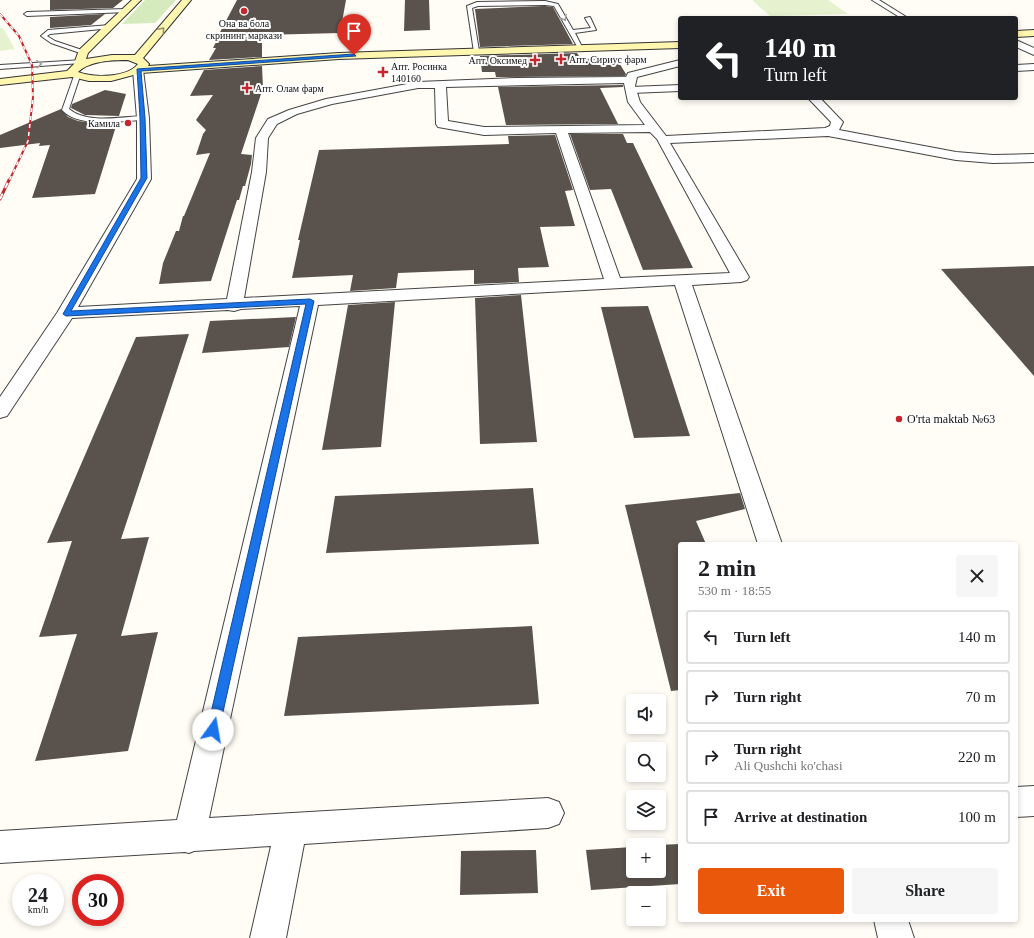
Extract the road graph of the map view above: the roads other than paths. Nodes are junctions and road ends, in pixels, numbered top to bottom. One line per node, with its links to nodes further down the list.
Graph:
1 (137, 0): 4 (main road)
2 (187, 0): 15 (main road, one-way to 2)
3 (875, 0): 6 (lane)
4 (126, 11): 5 (lane); 8 (main road)
5 (27, 14)
6 (902, 16)
7 (588, 18): 9 (lane)
8 (110, 27): 20 (main road); 20 (lane)
9 (572, 32): 14 (lane); 16 (lane, one-way to 9)
10 (1034, 33): 11 (main road)
11 (1018, 34)
12 (1018, 44): 17 (street)
13 (678, 45): 14 (main road)
14 (580, 48): 16 (main road)
15 (144, 51): 19 (main road); 20 (main road)
16 (476, 51): 19 (main road)
17 (1034, 52)
18 (678, 63): 26 (street)
19 (138, 65): 20 (main road); 20 (main road); 29 (street)
20 (79, 66): 21 (lane, one-way to 20); 24 (main road); 29 (lane)
21 (0, 67)
22 (1034, 67): 23 (street)
23 (1018, 68)
24 (0, 82)
25 (440, 83): 26 (street); 30 (street); 37 (street)
26 (631, 85): 27 (street); 32 (street)
27 (678, 88)
28 (816, 100): 31 (street)
29 (143, 118): 38 (street)
30 (561, 130): 32 (street); 35 (street)
31 (828, 132): 32 (street); 33 (street)
32 (658, 134): 34 (street)
33 (1034, 158)
34 (682, 281): 35 (street); 40 (street)
35 (614, 284): 36 (street)
36 (310, 301): 37 (street); 45 (street)
37 (234, 306): 38 (street)
38 (66, 314): 39 (street)
39 (0, 412)
40 (769, 542)
41 (1034, 801): 42 (street)
42 (1018, 802)
43 (548, 813): 44 (street)
44 (291, 830): 45 (street); 48 (street)
45 (189, 837): 46 (street)
46 (0, 847)
47 (892, 922): 49 (street)
48 (268, 938)
49 (896, 938)

